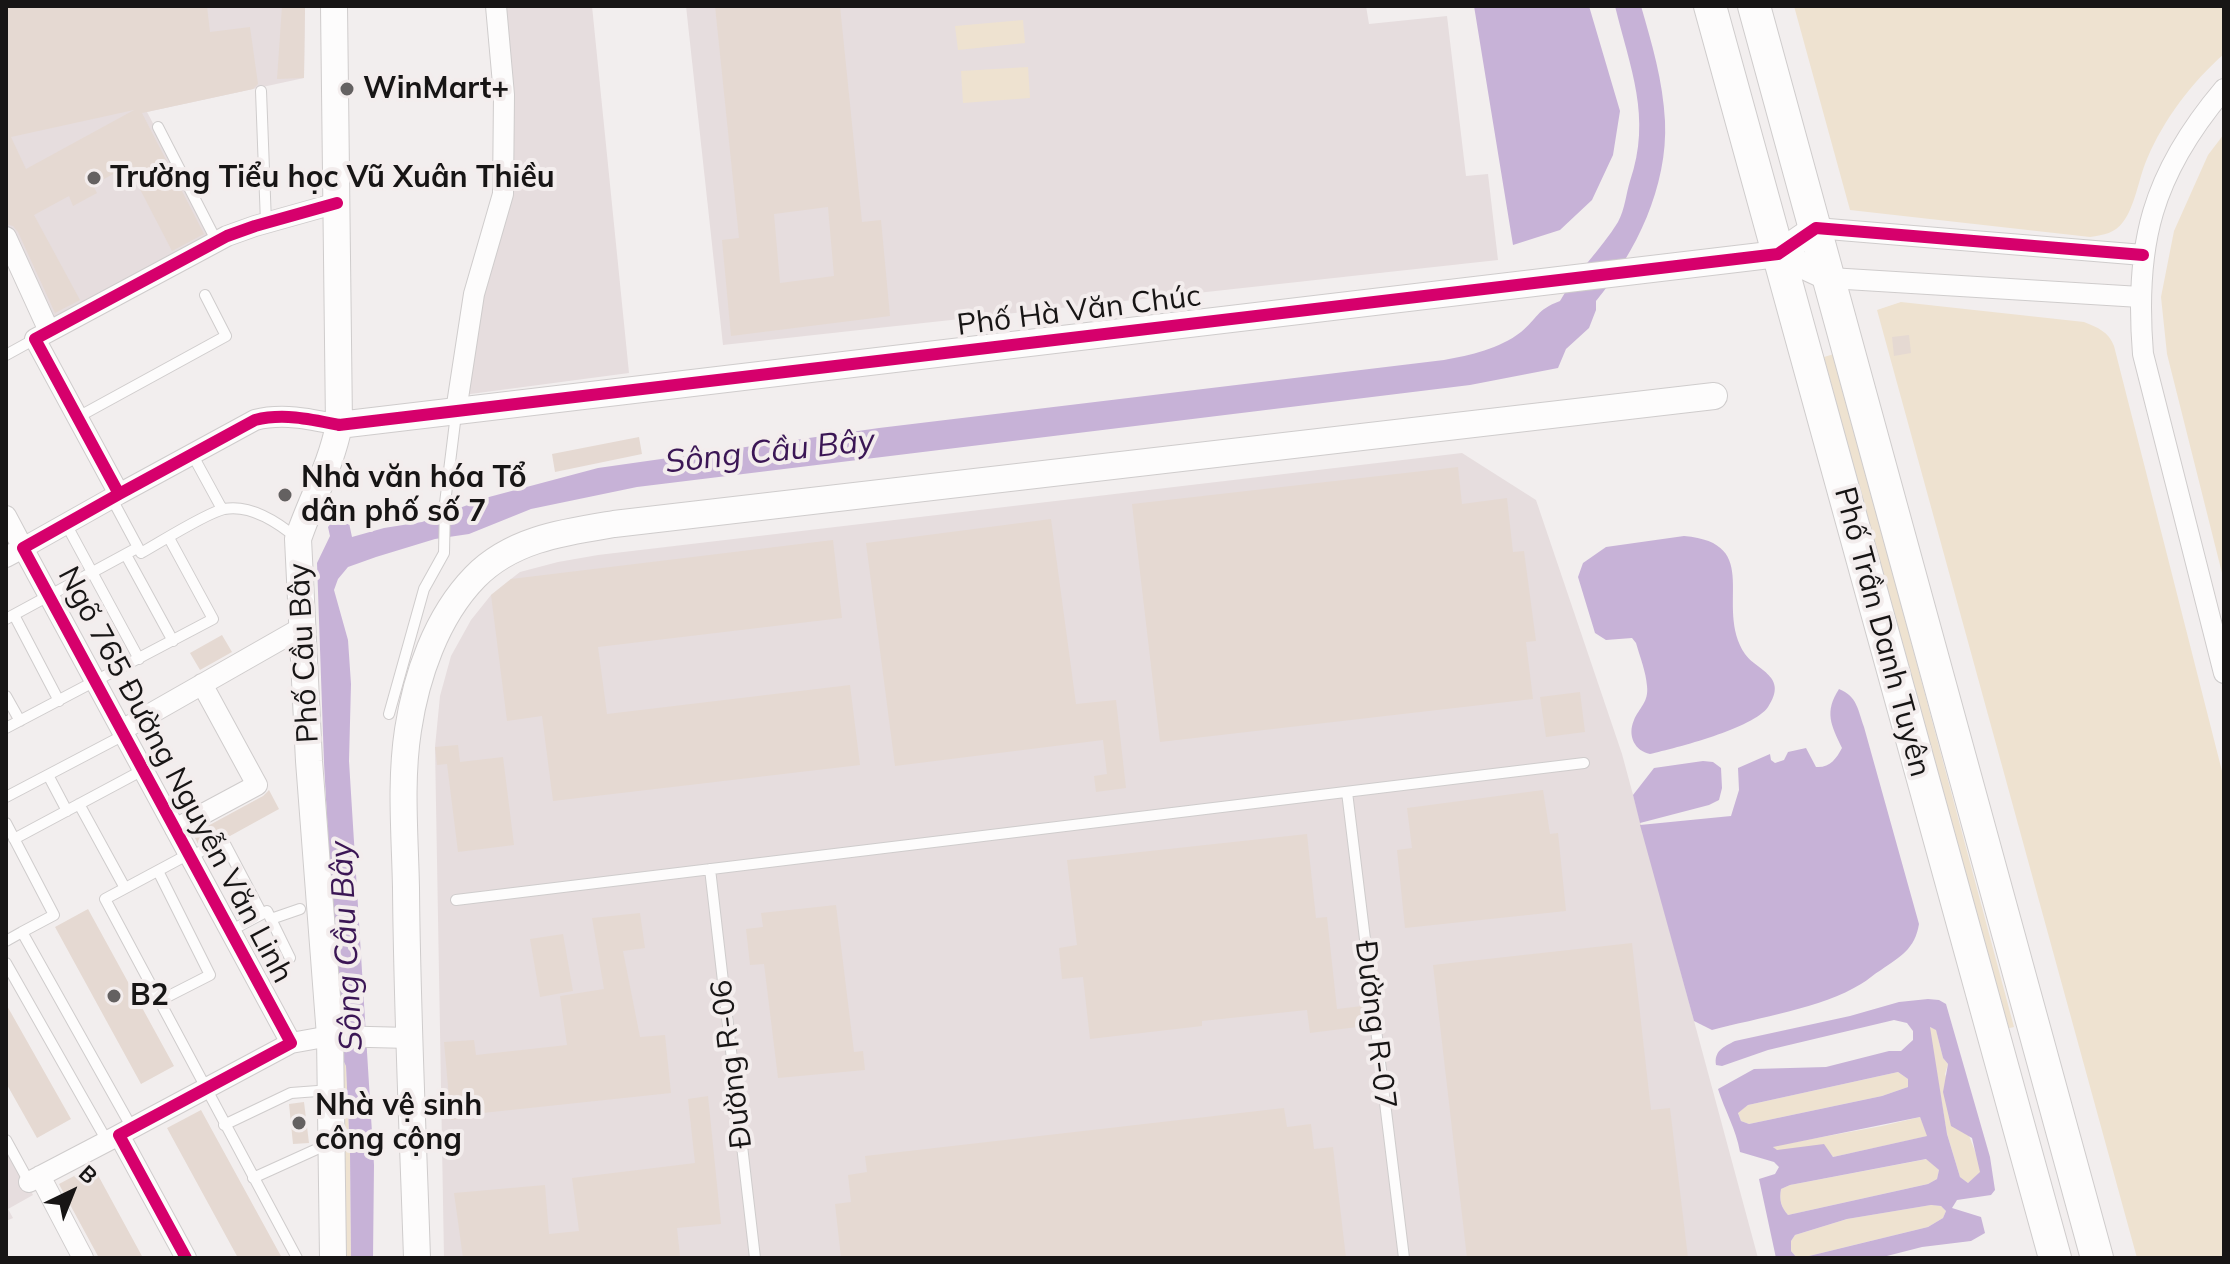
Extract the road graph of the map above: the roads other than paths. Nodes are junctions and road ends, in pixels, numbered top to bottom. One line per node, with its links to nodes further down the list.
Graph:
1 (334, 6): 8 (street, Phố Cầu Bây)
2 (496, 6): 21 (street)
3 (1710, 6): 13 (main road, Phố Trần Danh Tuyên)
4 (1754, 6): 10 (main road, Phố Trần Danh Tuyên)
5 (2224, 89): 14 (street)
6 (261, 91): 9 (lane)
7 (158, 127): 12 (lane)
8 (337, 203): 9 (street); 23 (street, Phố Cầu Bây)
9 (266, 223): 12 (street)
10 (1816, 228): 13 (street, Phố Hà Văn Chúc); 14 (street); 15 (main road, Phố Trần Danh Tuyên)
11 (6, 237): 18 (street)
12 (217, 242): 18 (street)
13 (1778, 254): 15 (street); 21 (street, Phố Hà Văn Chúc); 78 (main road, Phố Trần Danh Tuyên)
14 (2143, 255): 17 (street)
15 (1830, 278): 17 (street); 75 (main road, Phố Trần Danh Tuyên)
16 (205, 295): 22 (lane)
17 (2140, 297): 40 (street)
18 (42, 335): 19 (lane); 22 (street)
19 (6, 355)
20 (1714, 396): 73 (street)
21 (456, 411): 23 (street, Phố Hà Văn Chúc); 45 (lane)
22 (78, 417): 25 (street)
23 (339, 425): 24 (street, Ngõ 765 Đường Nguyễn Văn Linh); 30 (street, Phố Cầu Bây)
24 (192, 454): 25 (street, Ngõ 765 Đường Nguyễn Văn Linh); 26 (lane)
25 (116, 497): 28 (street, Ngõ 765 Đường Nguyễn Văn Linh); 31 (lane)
26 (222, 509): 29 (lane); 30 (lane)
27 (6, 516): 32 (street)
28 (66, 524): 32 (street, Ngõ 765 Đường Nguyễn Văn Linh); 34 (lane)
29 (169, 538): 31 (lane); 38 (lane)
30 (298, 539): 37 (street, Phố Cầu Bây)
31 (137, 548): 33 (lane)
32 (15, 552): 35 (street, Ngõ 765 Đường Nguyễn Văn Linh)
33 (126, 555): 34 (lane); 38 (lane)
34 (93, 573): 35 (lane); 39 (lane)
35 (49, 596): 36 (lane); 41 (street, Ngõ 765 Đường Nguyễn Văn Linh)
36 (10, 617): 44 (lane)
37 (301, 628): 42 (street); 72 (street, Phố Cầu Bây)
38 (173, 641): 39 (lane)
39 (139, 659): 41 (lane)
40 (2224, 673)
41 (96, 682): 44 (lane); 48 (street, Ngõ 765 Đường Nguyễn Văn Linh)
42 (202, 684): 48 (street); 57 (street)
43 (6, 696): 46 (lane)
44 (59, 701): 46 (lane)
45 (389, 714)
46 (20, 721): 47 (lane)
47 (6, 728)
48 (123, 732): 50 (street, Ngõ 765 Đường Nguyễn Văn Linh); 51 (lane)
49 (1584, 763): 52 (lane)
50 (143, 770): 54 (lane); 57 (street, Ngõ 765 Đường Nguyễn Văn Linh)
51 (48, 775): 53 (lane); 55 (lane)
52 (1347, 792): 60 (lane); 91 (lane, Đường R-07)
53 (6, 797)
54 (79, 804): 55 (lane); 62 (lane)
55 (67, 811): 58 (lane)
56 (6, 823): 58 (lane)
57 (175, 829): 59 (street, Ngõ 765 Đường Nguyễn Văn Linh)
58 (14, 839): 67 (lane)
59 (190, 856): 61 (lane); 65 (lane); 66 (street, Ngõ 765 Đường Nguyễn Văn Linh)
60 (710, 869): 63 (lane); 90 (lane, Đường R-06)
61 (158, 871): 62 (lane); 71 (lane)
62 (125, 888): 71 (lane)
63 (456, 900)
64 (300, 909): 65 (lane)
65 (266, 917): 66 (lane); 69 (lane)
66 (230, 931): 74 (street, Ngõ 765 Đường Nguyễn Văn Linh)
67 (22, 932): 68 (lane); 80 (lane)
68 (6, 941)
69 (290, 958)
70 (6, 963): 80 (lane)
71 (159, 1001): 76 (lane)
72 (330, 1036): 73 (street); 74 (street); 77 (street, Phố Cầu Bây)
73 (398, 1038): 89 (street)
74 (291, 1043): 76 (street)
75 (2050, 1088): 78 (main road); 93 (main road, Phố Trần Danh Tuyên)
76 (205, 1089): 79 (lane); 80 (street)
77 (331, 1090): 79 (lane); 82 (street, Phố Cầu Bây)
78 (2011, 1099): 92 (main road, Phố Trần Danh Tuyên)
79 (224, 1125): 83 (lane)
80 (120, 1134): 84 (street); 86 (street)
81 (6, 1140): 84 (lane)
82 (332, 1142): 83 (lane); 88 (street, Phố Cầu Bây)
83 (253, 1178): 87 (lane)
84 (34, 1179): 85 (street)
85 (83, 1258)
86 (186, 1258)
87 (297, 1258)
88 (333, 1258)
89 (417, 1258)
90 (755, 1258)
91 (1404, 1258)
92 (2055, 1258)
93 (2097, 1258)

